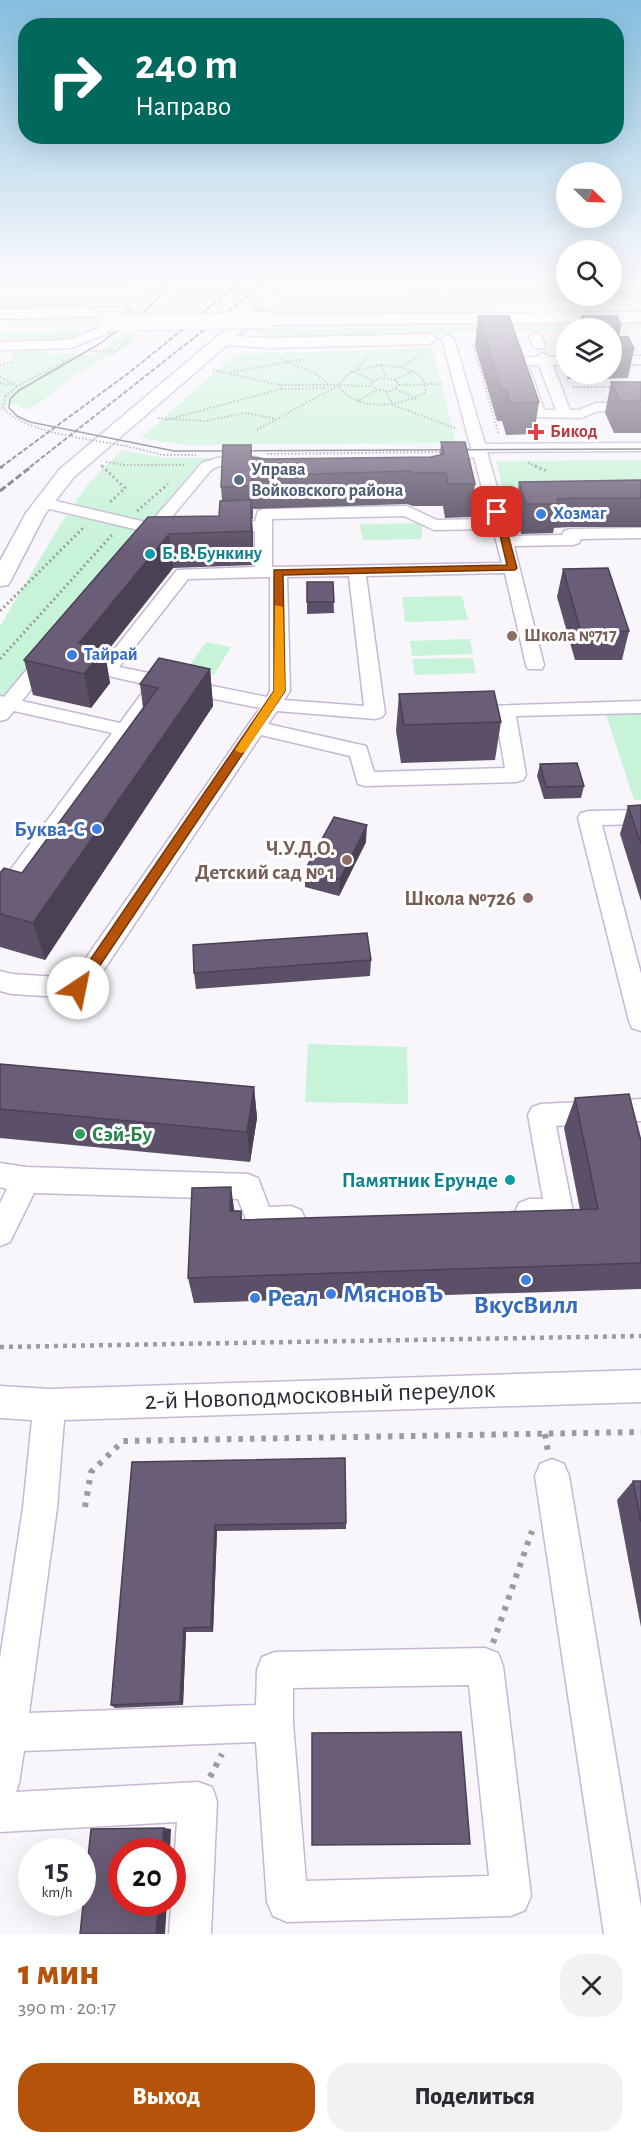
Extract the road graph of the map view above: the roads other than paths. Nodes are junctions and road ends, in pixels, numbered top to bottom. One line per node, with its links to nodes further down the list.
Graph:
1 (189, 368): 11 (main road)
2 (457, 368): 7 (street)
3 (522, 368): 6 (street)
4 (546, 368): 6 (street)
5 (641, 407): 6 (street)
6 (565, 414)
7 (479, 445): 8 (street); 9 (street); 16 (street)
8 (641, 447)
9 (448, 454)
10 (266, 461): 15 (street)
11 (43, 503): 15 (street); 22 (main road)
12 (263, 526): 14 (street); 16 (street); 21 (street)
13 (183, 528): 15 (street)
14 (206, 528)
15 (154, 529): 18 (street)
16 (503, 533): 17 (street); 19 (street)
17 (641, 533)
18 (132, 555)
19 (512, 568): 20 (street); 24 (street)
20 (357, 571): 21 (street); 32 (street)
21 (271, 573): 25 (street); 26 (street)
22 (0, 580)
23 (60, 643): 27 (street)
24 (535, 665)
25 (160, 682): 26 (street); 34 (street)
26 (272, 704): 32 (street); 33 (street)
27 (3, 707): 34 (street)
28 (641, 707): 29 (street)
29 (505, 710): 30 (street); 33 (street)
30 (470, 711)
31 (399, 712): 32 (street)
32 (375, 713)
33 (256, 728): 37 (street)
34 (125, 730): 36 (street)
35 (641, 817): 38 (street)
36 (2, 895)
37 (4, 988)
38 (639, 1006)
39 (641, 1110): 41 (street)
40 (13, 1178): 42 (street); 43 (street)
41 (499, 1213)
42 (320, 1218)
43 (0, 1233)
44 (641, 1386): 46 (street, 2-й Новоподмосковный переулок)
45 (0, 1402): 46 (street, 2-й Новоподмосковный переулок)
46 (49, 1405): 48 (street)
47 (552, 1476): 53 (street)
48 (5, 1720): 49 (street); 50 (street)
49 (274, 1723): 49 (street)
50 (0, 1782)
51 (0, 1812): 52 (street)
52 (190, 1934)
53 (625, 1934)

